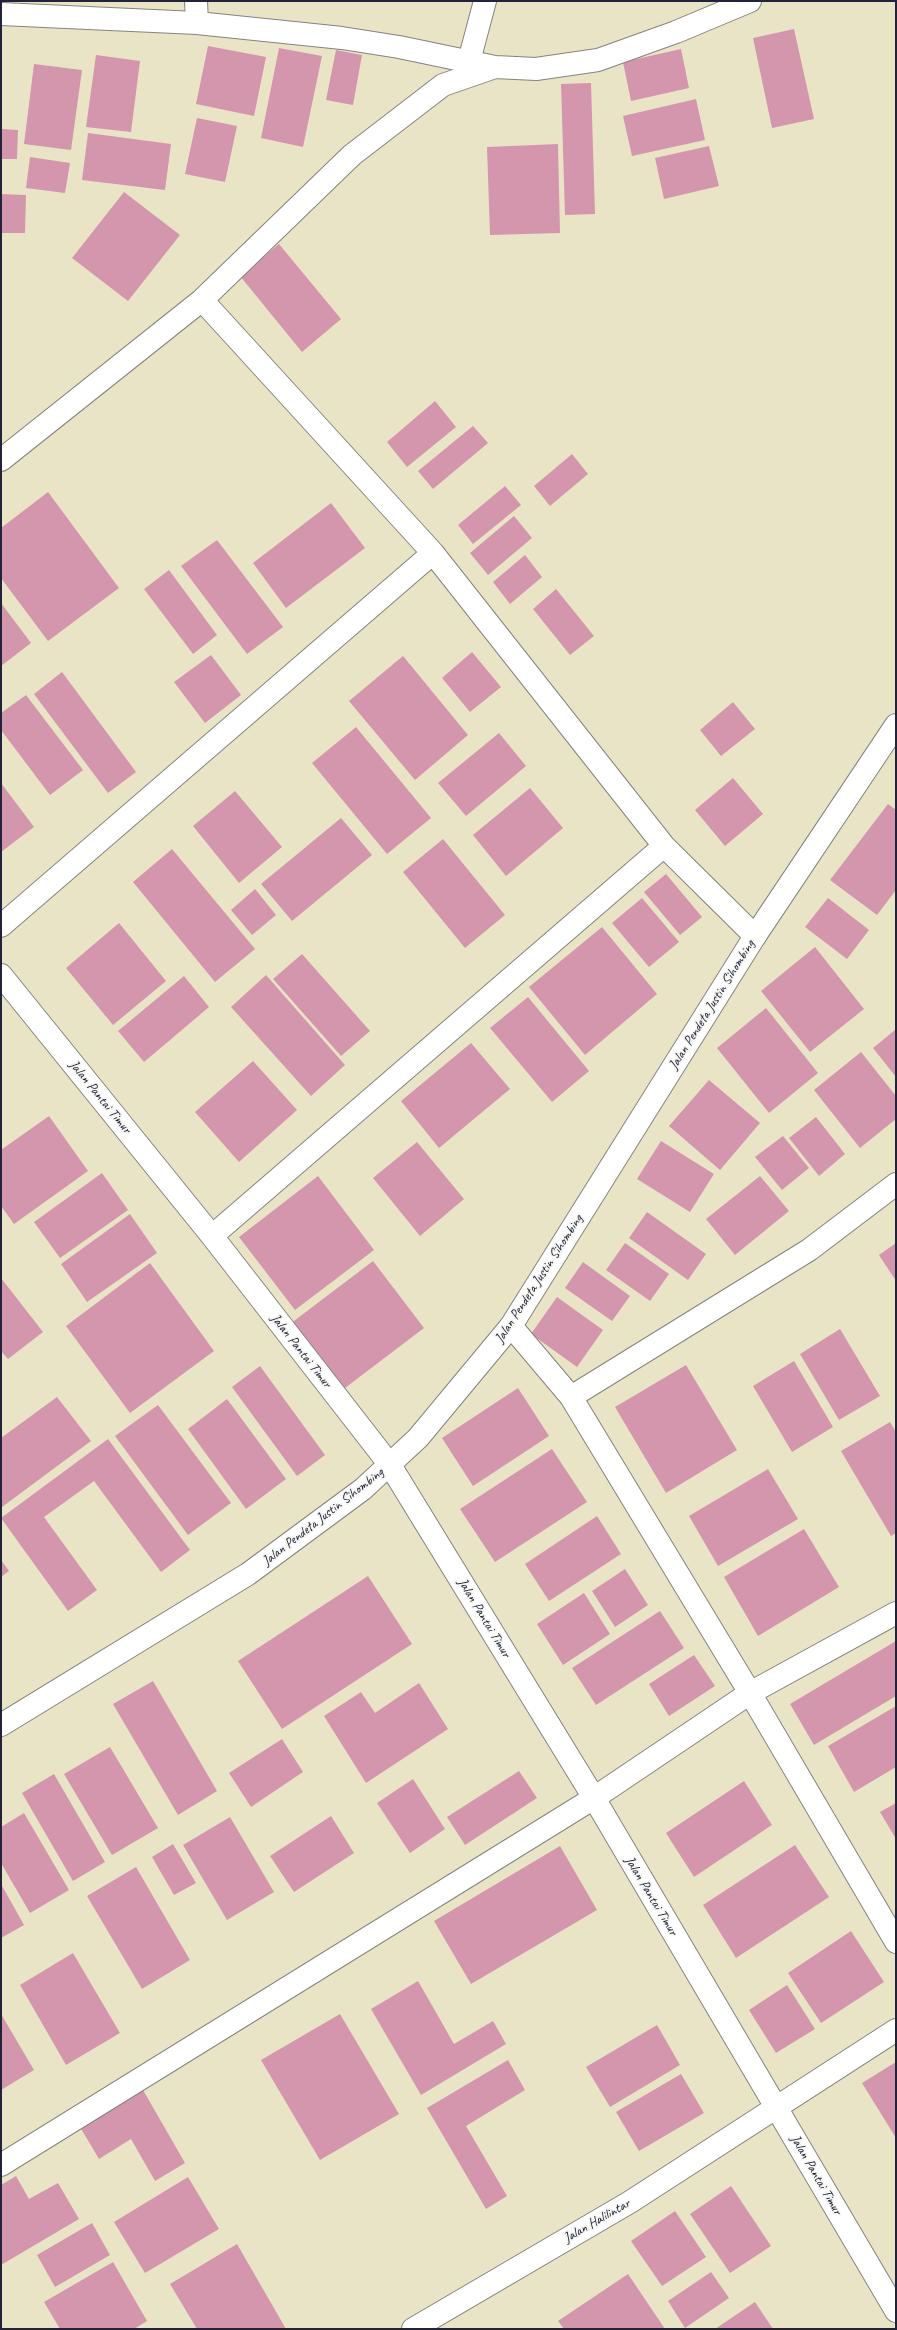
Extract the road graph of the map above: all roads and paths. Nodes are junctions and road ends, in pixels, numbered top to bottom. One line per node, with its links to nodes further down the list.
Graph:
1 (196, 1): 5 (street)
2 (485, 1): 6 (street)
3 (750, 1): 7 (street)
4 (1, 14): 5 (street)
5 (197, 23): 6 (street)
6 (469, 62): 7 (street)
7 (495, 67): 8 (street)
8 (202, 300): 9 (street); 10 (street)
9 (1, 460)
10 (433, 553): 12 (street); 13 (street)
11 (896, 725): 14 (street, Jalan Pendeta Justin Sihombing)
12 (664, 846): 14 (street); 17 (street)
13 (1, 926)
14 (755, 936): 18 (street, Jalan Pendeta Justin Sihombing)
15 (1, 975): 17 (street, Jalan Pantai Timur)
16 (896, 1184): 19 (street)
17 (212, 1236): 20 (street, Jalan Pantai Timur)
18 (511, 1326): 19 (street); 20 (street, Jalan Pendeta Justin Sihombing)
19 (571, 1397): 22 (street)
20 (390, 1465): 23 (street, Jalan Pendeta Justin Sihombing); 24 (street, Jalan Pantai Timur)
21 (896, 1613): 22 (street)
22 (750, 1693): 24 (street); 25 (street)
23 (1, 1725)
24 (594, 1798): 27 (street, Jalan Pantai Timur); 28 (street)
25 (896, 1942)
26 (896, 2030): 27 (street, Jalan Halilintar)
27 (777, 2108): 29 (street, Jalan Pantai Timur); 30 (street, Jalan Halilintar)
28 (1, 2164)
29 (896, 2310)
30 (413, 2329)

